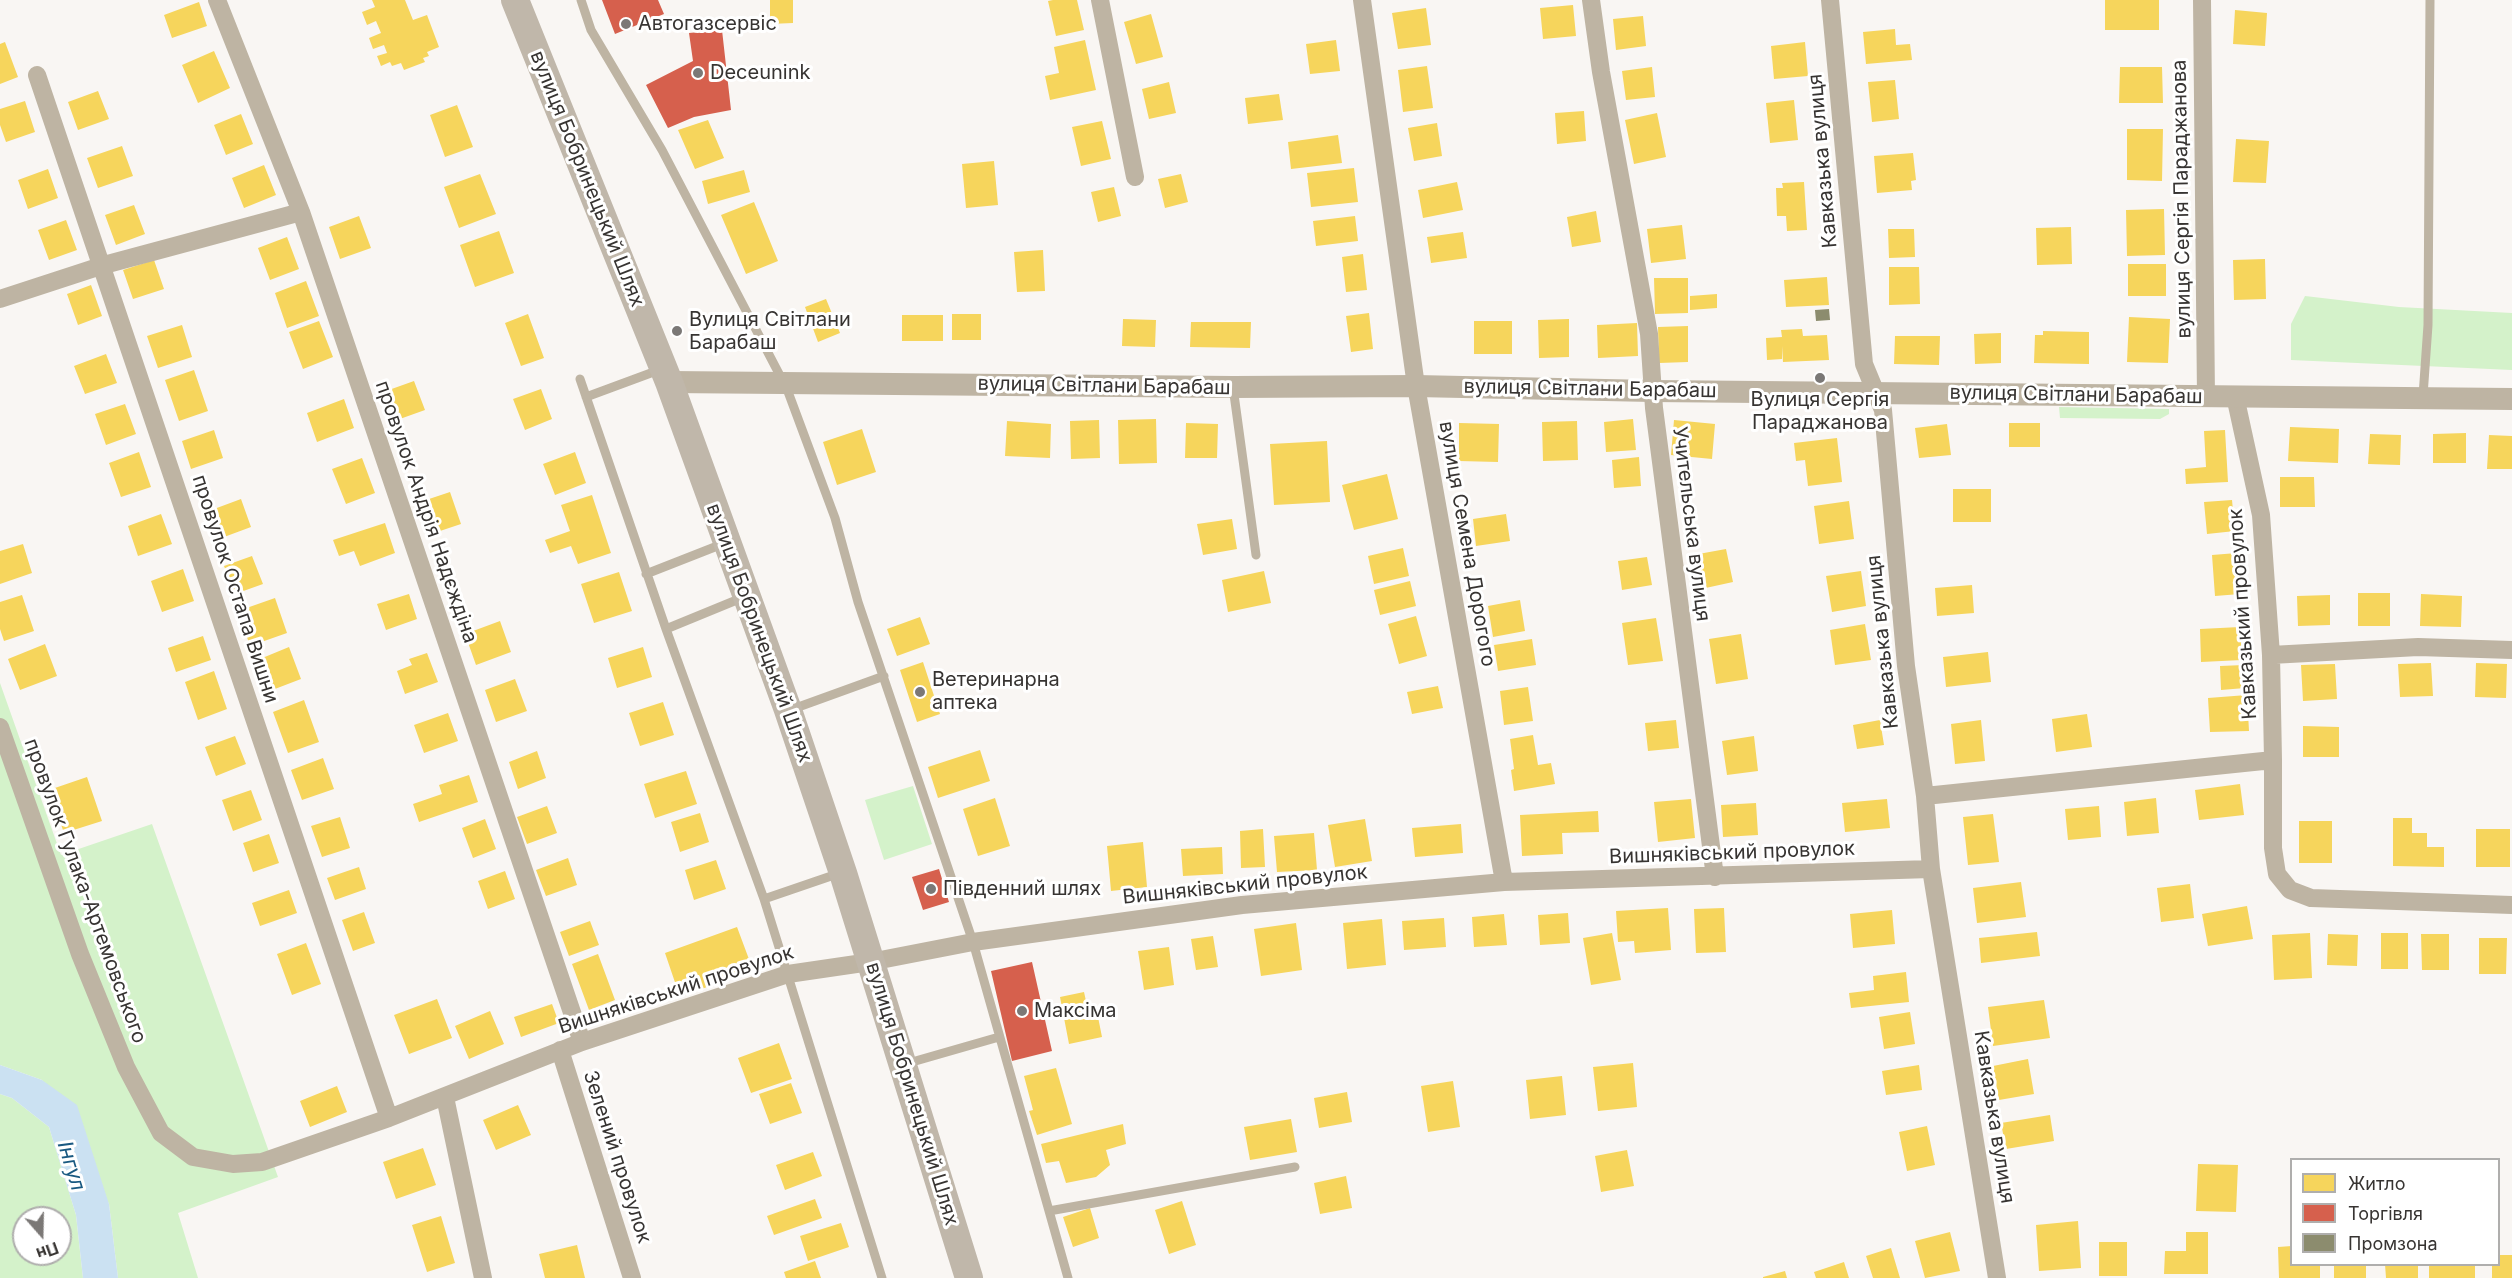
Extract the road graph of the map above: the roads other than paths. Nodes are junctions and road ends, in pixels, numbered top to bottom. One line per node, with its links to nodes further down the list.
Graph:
1 (217, 0): 12 (street, провулок Андрія Надєждіна)
2 (515, 0): 15 (main road, вулиця Бобринецький Шлях)
3 (581, 0): 17 (lane)
4 (1100, 0): 11 (street)
5 (1362, 0): 18 (street, вулиця Семена Дорогого)
6 (1591, 0): 20 (street, Учительська вулиця)
7 (1830, 0): 21 (street, Кавказька вулиця)
8 (2202, 0): 25 (street, вулиця Сергія Параджанова)
9 (2430, 0): 23 (lane)
10 (38, 75): 13 (street, провулок Остапа Вишни)
11 (1135, 177)
12 (301, 212): 13 (street); 49 (street, провулок Андрія Надєждіна)
13 (104, 266): 14 (street); 53 (street, провулок Остапа Вишни)
14 (0, 299)
15 (666, 375): 17 (street, вулиця Світлани Барабаш); 24 (lane); 27 (main road, вулиця Бобринецький Шлях)
16 (580, 380): 24 (lane)
17 (783, 382): 19 (street, вулиця Світлани Барабаш); 34 (lane)
18 (1416, 386): 19 (street, вулиця Світлани Барабаш); 20 (street, вулиця Світлани Барабаш); 42 (street, вулиця Семена Дорогого)
19 (1233, 387): 28 (lane)
20 (1652, 391): 21 (street, вулиця Світлани Барабаш); 41 (street, Учительська вулиця)
21 (1874, 393): 25 (street, вулиця Світлани Барабаш); 38 (street, Кавказька вулиця)
22 (2235, 396): 23 (street, вулиця Світлани Барабаш); 25 (street, вулиця Світлани Барабаш); 33 (street, Кавказький провулок)
23 (2423, 396): 26 (street, вулиця Світлани Барабаш)
24 (586, 397): 29 (lane)
25 (2206, 397)
26 (2512, 399)
27 (727, 542): 29 (lane); 30 (main road, вулиця Бобринецький Шлях)
28 (1256, 555)
29 (646, 574): 31 (lane)
30 (747, 595): 31 (lane); 35 (main road, вулиця Бобринецький Шлях)
31 (666, 629): 43 (lane)
32 (2512, 650): 33 (street)
33 (2271, 655): 37 (street, Кавказький провулок)
34 (884, 676): 35 (lane); 45 (lane)
35 (788, 710): 40 (main road, вулиця Бобринецький Шлях)
36 (0, 727): 54 (street, провулок Гулака-Артемовського)
37 (2273, 760): 38 (street); 44 (street)
38 (1925, 796): 39 (street, Кавказька вулиця)
39 (1931, 869): 41 (street, Вишняківський провулок); 62 (street, Кавказька вулиця)
40 (843, 873): 43 (lane); 46 (main road, вулиця Бобринецький Шлях)
41 (1715, 877): 42 (street, Вишняківський провулок)
42 (1504, 882): 45 (street, Вишняківський провулок)
43 (764, 899): 47 (lane)
44 (2512, 905)
45 (973, 942): 46 (street, Вишняківський провулок); 48 (lane)
46 (870, 962): 47 (street, Вишняківський провулок); 51 (main road, вулиця Бобринецький Шлях)
47 (788, 974): 49 (street, Вишняківський провулок); 59 (lane)
48 (999, 1037): 51 (lane); 56 (lane)
49 (582, 1042): 50 (street, Вишняківський провулок)
50 (560, 1050): 52 (street, Вишняківський провулок); 58 (street, Зелений провулок)
51 (903, 1065): 60 (main road, вулиця Бобринецький Шлях)
52 (446, 1097): 53 (street, Вишняківський провулок); 57 (street)
53 (389, 1118): 54 (street, Вишняківський провулок)
54 (262, 1162)
55 (1294, 1167): 56 (lane)
56 (1049, 1211): 61 (lane)
57 (483, 1278)
58 (632, 1278)
59 (882, 1278)
60 (969, 1278)
61 (1068, 1278)
62 (1997, 1278)

